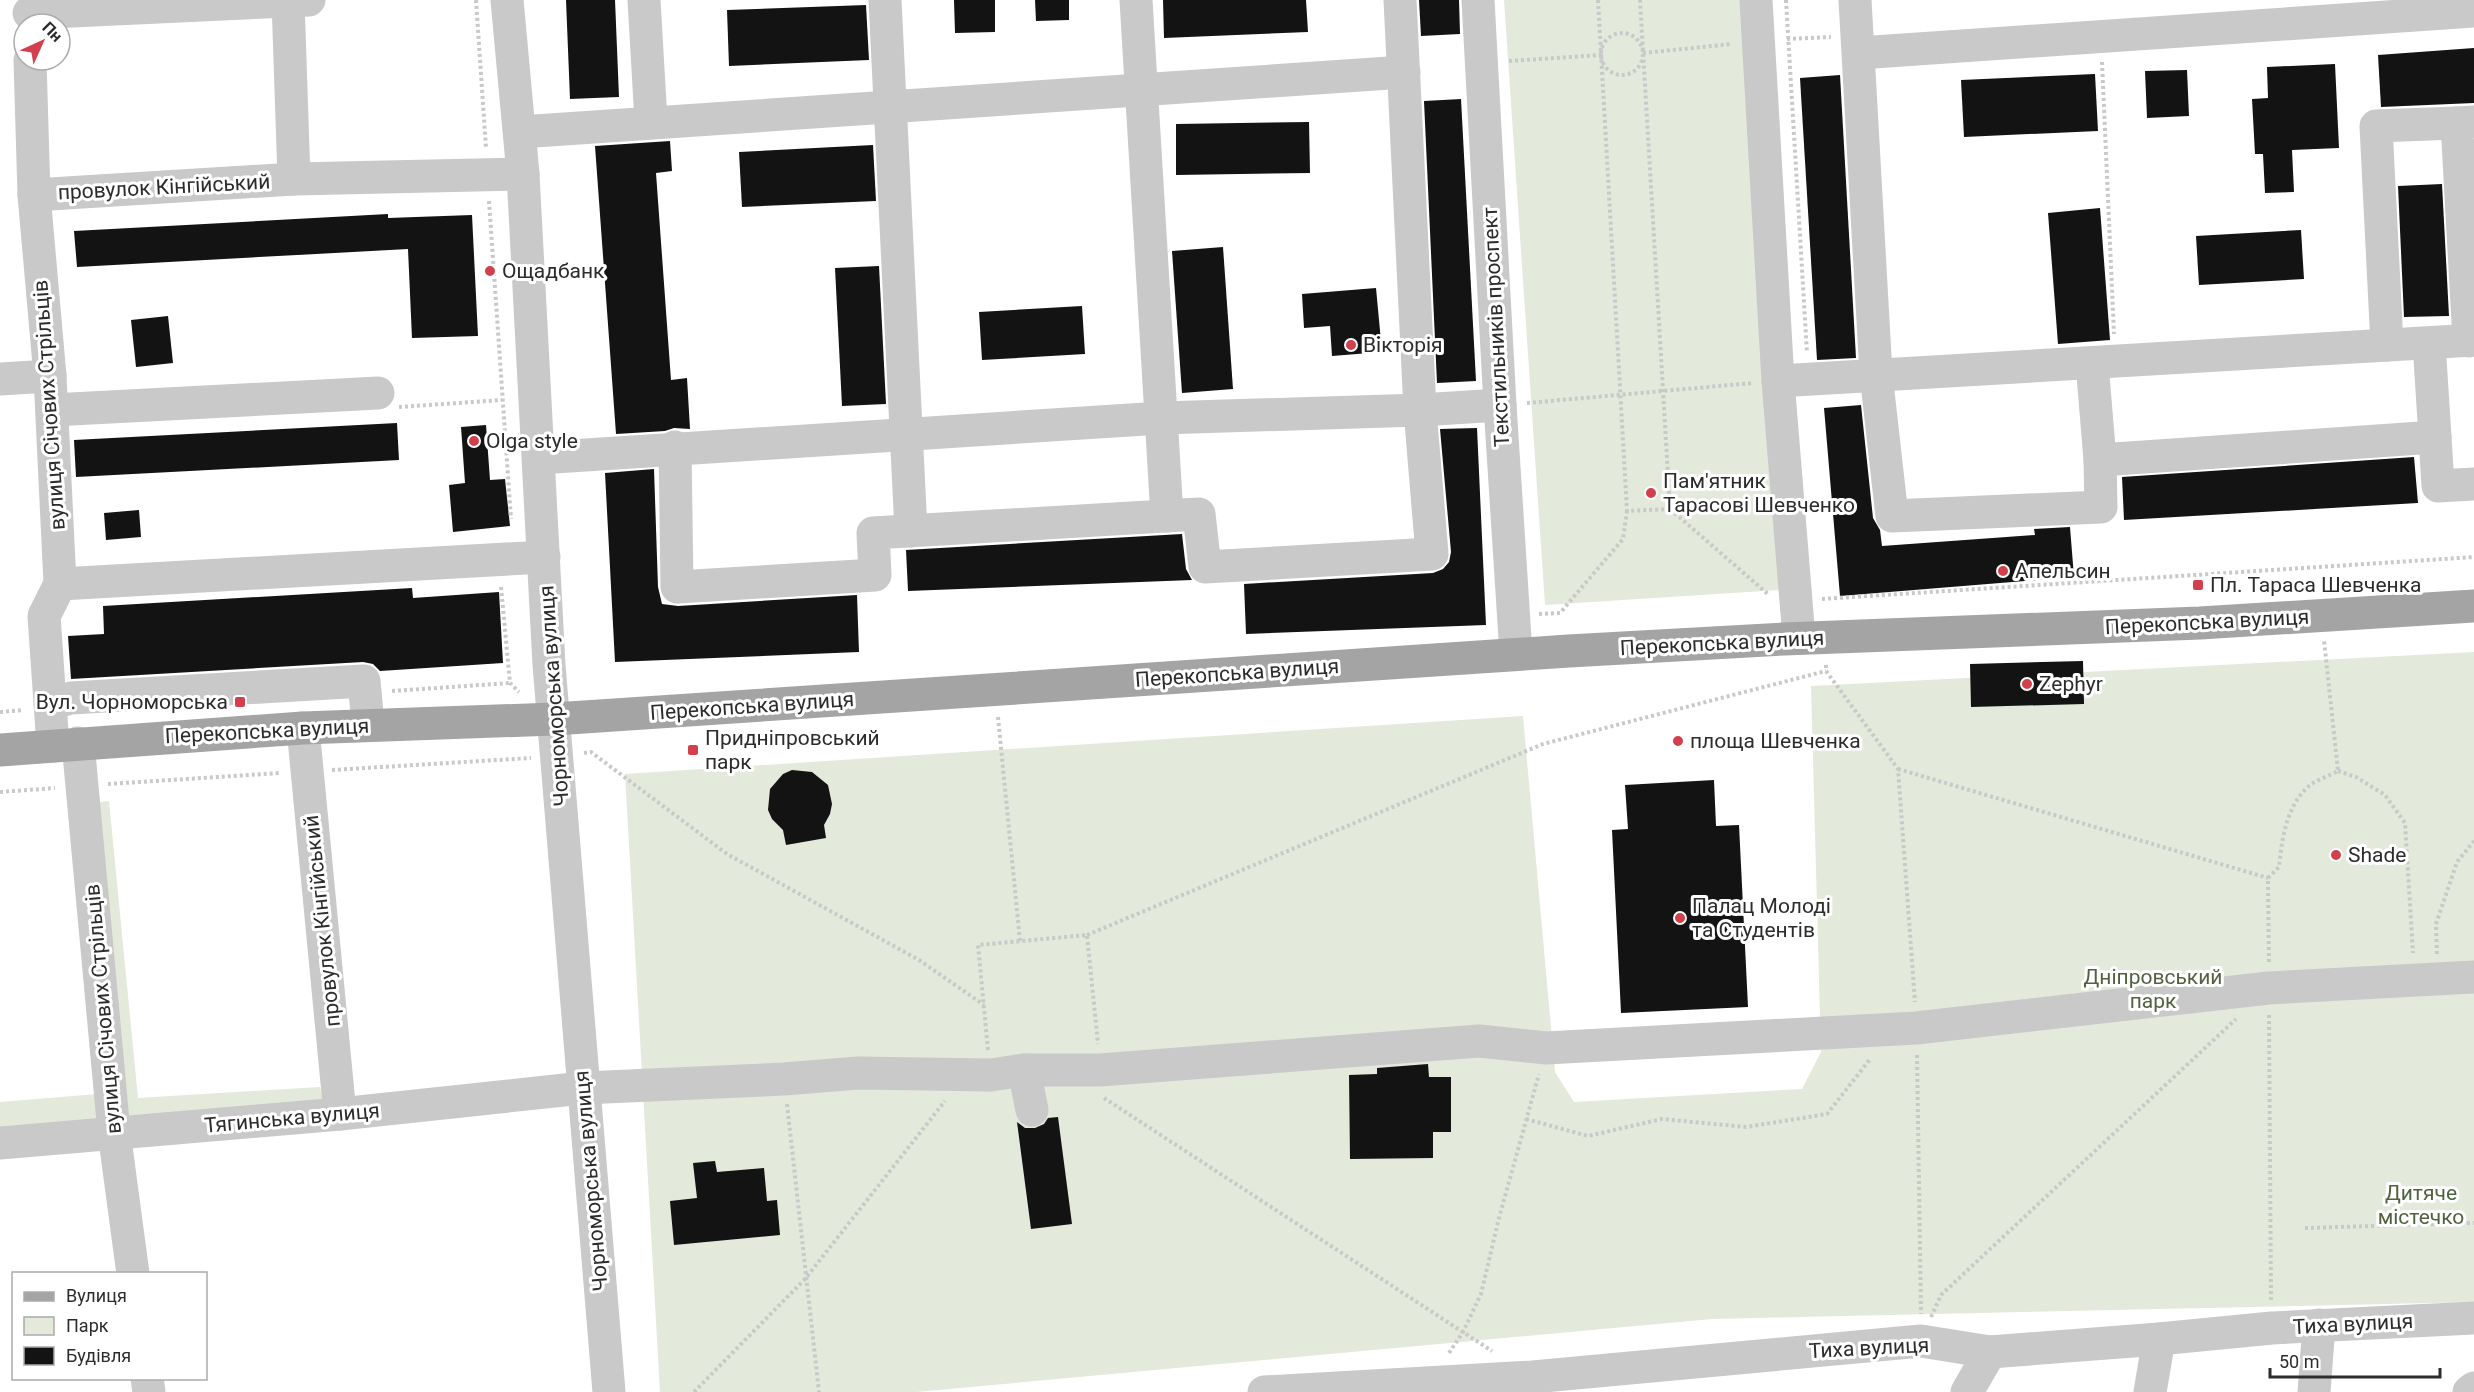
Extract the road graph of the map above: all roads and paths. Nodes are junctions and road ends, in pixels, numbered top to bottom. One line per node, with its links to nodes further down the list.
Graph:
1 (295, 0): 15 (street); 32 (street, провулок Кінгійський)
2 (476, 0): 31 (path)
3 (507, 0): 28 (street, Чорноморська вулиця)
4 (644, 0): 26 (street)
5 (885, 0): 25 (street)
6 (1136, 0): 24 (street)
7 (1400, 0): 23 (street)
8 (1478, 0): 21 (street, Текстильників проспект)
9 (1598, 0): 20 (path)
10 (1640, 0): 19 (path)
11 (1756, 0): 17 (street)
12 (1786, 0): 17 (path)
13 (1855, 0): 18 (street)
14 (2474, 11): 16 (street)
15 (28, 12)
16 (2102, 38): 18 (street); 37 (path)
17 (1774, 40): 18 (path); 19 (path); 41 (street); 41 (path)
18 (1858, 44): 38 (street)
19 (1643, 53): 20 (path); 20 (path); 42 (path)
20 (1601, 55): 21 (path); 44 (path)
21 (1481, 63): 46 (street, Текстильників проспект)
22 (30, 72): 33 (street, вулиця Січових Стрільців)
23 (1404, 72): 24 (street); 48 (street)
24 (1141, 91): 25 (street); 49 (street)
25 (891, 106): 26 (street); 50 (street)
26 (651, 121): 28 (street)
27 (2465, 123): 29 (street); 36 (street)
28 (520, 132): 30 (street, Чорноморська вулиця)
29 (2467, 173): 34 (street)
30 (523, 174): 31 (street, провулок Кінгійський); 53 (street, Чорноморська вулиця)
31 (488, 175): 32 (street, провулок Кінгійський); 45 (path)
32 (294, 179): 33 (street, провулок Кінгійський)
33 (34, 195): 39 (street, вулиця Січових Стрільців)
34 (2471, 340): 35 (street)
35 (2429, 343): 36 (street); 51 (street)
36 (2387, 345): 37 (street)
37 (2104, 362): 38 (street); 54 (street)
38 (1876, 374): 41 (street); 54 (street)
39 (50, 376): 40 (street); 47 (street, вулиця Січових Стрільців)
40 (0, 379)
41 (1793, 380): 42 (path); 69 (street)
42 (1662, 391): 44 (path); 56 (path)
43 (378, 393): 45 (path); 47 (street)
44 (1620, 395): 46 (path); 57 (path)
45 (502, 400): 59 (path)
46 (1500, 405): 48 (street); 70 (street, Текстильників проспект)
47 (52, 410): 64 (street, вулиця Січових Стрільців)
48 (1420, 410): 49 (street); 58 (street)
49 (1161, 418): 50 (street); 58 (street)
50 (906, 434): 52 (street); 60 (street)
51 (2435, 437): 54 (street); 55 (street)
52 (675, 447): 53 (street); 60 (street)
53 (539, 458): 61 (street, Чорноморська вулиця)
54 (2100, 460)
55 (2474, 484)
56 (1670, 509): 57 (path); 66 (path)
57 (1627, 512): 68 (path)
58 (1167, 516): 60 (street)
59 (511, 519)
60 (911, 531)
61 (544, 557): 63 (street); 74 (street, Чорноморська вулиця)
62 (2474, 557): 65 (path)
63 (499, 559): 64 (street); 71 (path)
64 (60, 584): 73 (street, вулиця Січових Стрільців)
65 (1821, 588)
66 (1776, 602)
67 (2474, 606): 69 (main road, Перекопська вулиця)
68 (1560, 613)
69 (1799, 638): 70 (main road, Перекопська вулиця)
70 (1516, 654): 72 (main road, Перекопська вулиця)
71 (510, 682)
72 (995, 689): 74 (main road, Перекопська вулиця); 89 (path)
73 (50, 704): 75 (street); 77 (street, вулиця Січових Стрільців)
74 (554, 719): 75 (main road, Перекопська вулиця); 101 (street, Чорноморська вулиця)
75 (368, 724): 76 (main road, Перекопська вулиця)
76 (303, 728): 77 (main road, Перекопська вулиця); 82 (street, провулок Кінгійський)
77 (65, 745): 78 (main road, Перекопська вулиця); 84 (street, вулиця Січових Стрільців)
78 (0, 750)
79 (591, 752): 93 (path)
80 (526, 759): 82 (path)
81 (1898, 769): 87 (path); 88 (path); 94 (path)
82 (307, 771): 84 (path); 103 (street, провулок Кінгійський)
83 (2338, 771): 91 (path)
84 (82, 786): 85 (path); 105 (street, вулиця Січових Стрільців)
85 (0, 792)
86 (2474, 841): 91 (path)
87 (2268, 878)
88 (1087, 935): 89 (path); 100 (path)
89 (1020, 941): 93 (path)
90 (2474, 977): 91 (street, Тягинська вулиця)
91 (2426, 979): 92 (street, Тягинська вулиця)
92 (2269, 988): 94 (street, Тягинська вулиця); 115 (path)
93 (984, 1005): 98 (path)
94 (1916, 1028): 95 (street, Тягинська вулиця); 115 (path)
95 (1546, 1048): 100 (street, Тягинська вулиця); 104 (path)
96 (1874, 1055): 104 (path)
97 (1024, 1070): 98 (street, Тягинська вулиця); 100 (street, Тягинська вулиця); 102 (street)
98 (978, 1075): 99 (street, Тягинська вулиця); 110 (path)
99 (784, 1079): 101 (street, Тягинська вулиця); 110 (path)
100 (1100, 1083): 113 (path)
101 (583, 1088): 103 (street, Тягинська вулиця); 121 (street, Чорноморська вулиця)
102 (1032, 1110)
103 (340, 1114): 105 (street, Тягинська вулиця)
104 (1527, 1119): 113 (path)
105 (114, 1132): 106 (street, Тягинська вулиця); 109 (street, вулиця Січових Стрільців)
106 (0, 1143)
107 (2474, 1223): 108 (path)
108 (2305, 1228)
109 (133, 1272)
110 (805, 1278): 122 (path); 123 (path)
111 (2474, 1318): 112 (street, Тиха вулиця)
112 (2319, 1325): 114 (street, Тиха вулиця); 126 (street)
113 (1463, 1332): 116 (path); 118 (path)
114 (2159, 1339): 117 (street, Тиха вулиця); 125 (street)
115 (1921, 1341): 117 (street, Тиха вулиця); 118 (street, Тиха вулиця)
116 (1493, 1351)
117 (1990, 1352): 124 (street)
118 (1431, 1382): 120 (street, Тиха вулиця)
119 (2474, 1388): 127 (street)
120 (1284, 1391)
121 (609, 1392)
122 (694, 1392)
123 (819, 1392)
124 (1967, 1392)
125 (2150, 1392)
126 (2314, 1392)
127 (2469, 1392)

